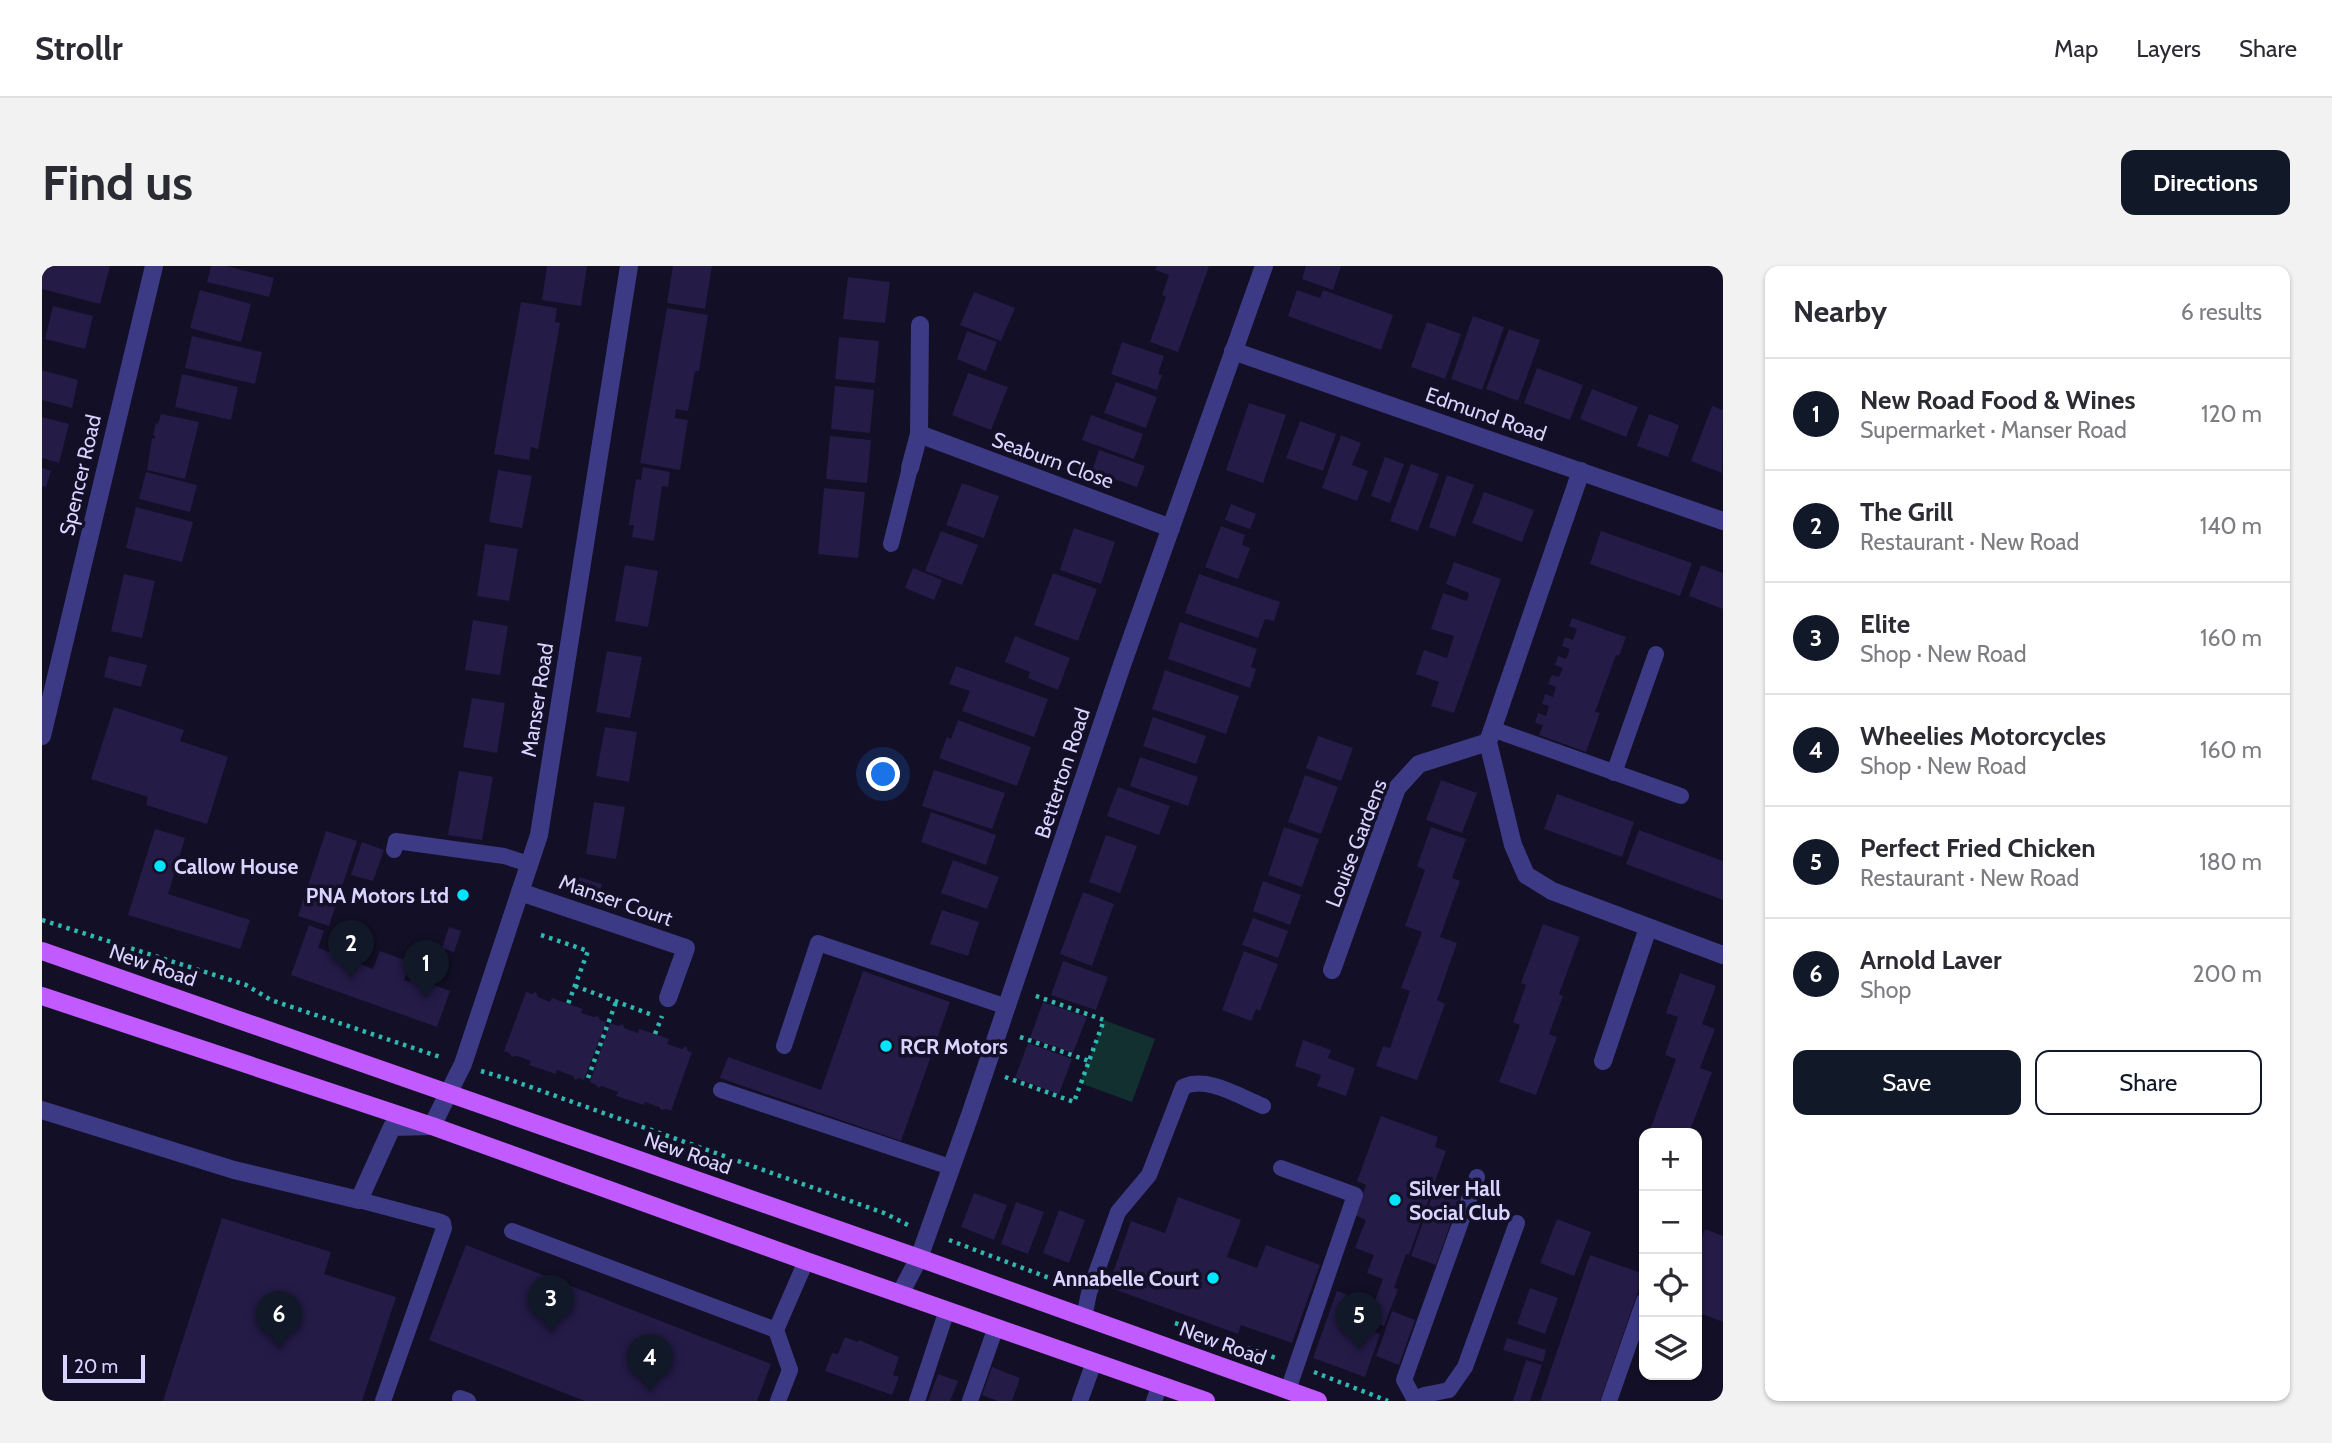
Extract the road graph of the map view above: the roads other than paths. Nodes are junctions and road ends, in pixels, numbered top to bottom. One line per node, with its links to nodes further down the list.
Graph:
1 (154, 266): 13 (street, Spencer Road)
2 (629, 266): 19 (street, Manser Road)
3 (1264, 266): 5 (street, Betterton Road)
4 (920, 325): 6 (street)
5 (1233, 351): 8 (street, Edmund Road); 10 (street, Betterton Road)
6 (919, 434): 7 (street); 10 (street, Seaburn Close)
7 (910, 468): 11 (lane)
8 (1581, 471): 9 (street, Edmund Road); 15 (street)
9 (1723, 521)
10 (1171, 528): 27 (street, Betterton Road)
11 (891, 544)
12 (1656, 654): 16 (lane)
13 (47, 692): 14 (street, Spencer Road)
14 (42, 736)
15 (1490, 736): 16 (lane); 21 (street); 24 (street, Louise Gardens)
16 (1614, 773): 17 (lane)
17 (1681, 796)
18 (394, 850): 19 (lane)
19 (530, 864): 20 (street, Manser Road)
20 (520, 892): 26 (street, Manser Court); 31 (street, Manser Road)
21 (1648, 929): 23 (street); 29 (street)
22 (42, 951): 31 (main road, New Road)
23 (1723, 955)
24 (1332, 970)
25 (42, 996): 34 (main road)
26 (668, 999)
27 (1007, 1007): 28 (lane); 35 (street, Betterton Road)
28 (784, 1046)
29 (1603, 1061)
30 (721, 1090): 35 (lane)
31 (448, 1092): 34 (street, Manser Road); 41 (main road, New Road)
32 (1263, 1106): 46 (lane)
33 (42, 1110): 38 (street)
34 (432, 1126): 38 (street); 42 (main road)
35 (950, 1167): 41 (street, Betterton Road)
36 (1281, 1168): 50 (lane)
37 (1477, 1177): 59 (lane)
38 (359, 1200): 52 (lane)
39 (1517, 1223): 59 (lane)
40 (512, 1231): 48 (lane)
41 (919, 1258): 43 (street, Betterton Road); 46 (main road, New Road)
42 (806, 1261): 43 (main road); 48 (lane)
43 (900, 1294): 44 (main road)
44 (947, 1310): 47 (main road); 54 (lane)
45 (1639, 1315): 60 (lane)
46 (1084, 1317): 50 (main road, New Road)
47 (996, 1327): 49 (main road); 55 (lane)
48 (776, 1330): 53 (lane)
49 (1094, 1362): 51 (main road); 56 (lane)
50 (1288, 1390): 58 (main road, New Road)
51 (1157, 1393): 57 (main road)
52 (383, 1401)
53 (778, 1401)
54 (917, 1401)
55 (970, 1401)
56 (1080, 1401)
57 (1206, 1401)
58 (1318, 1401)
59 (1415, 1401)
60 (1609, 1401)

